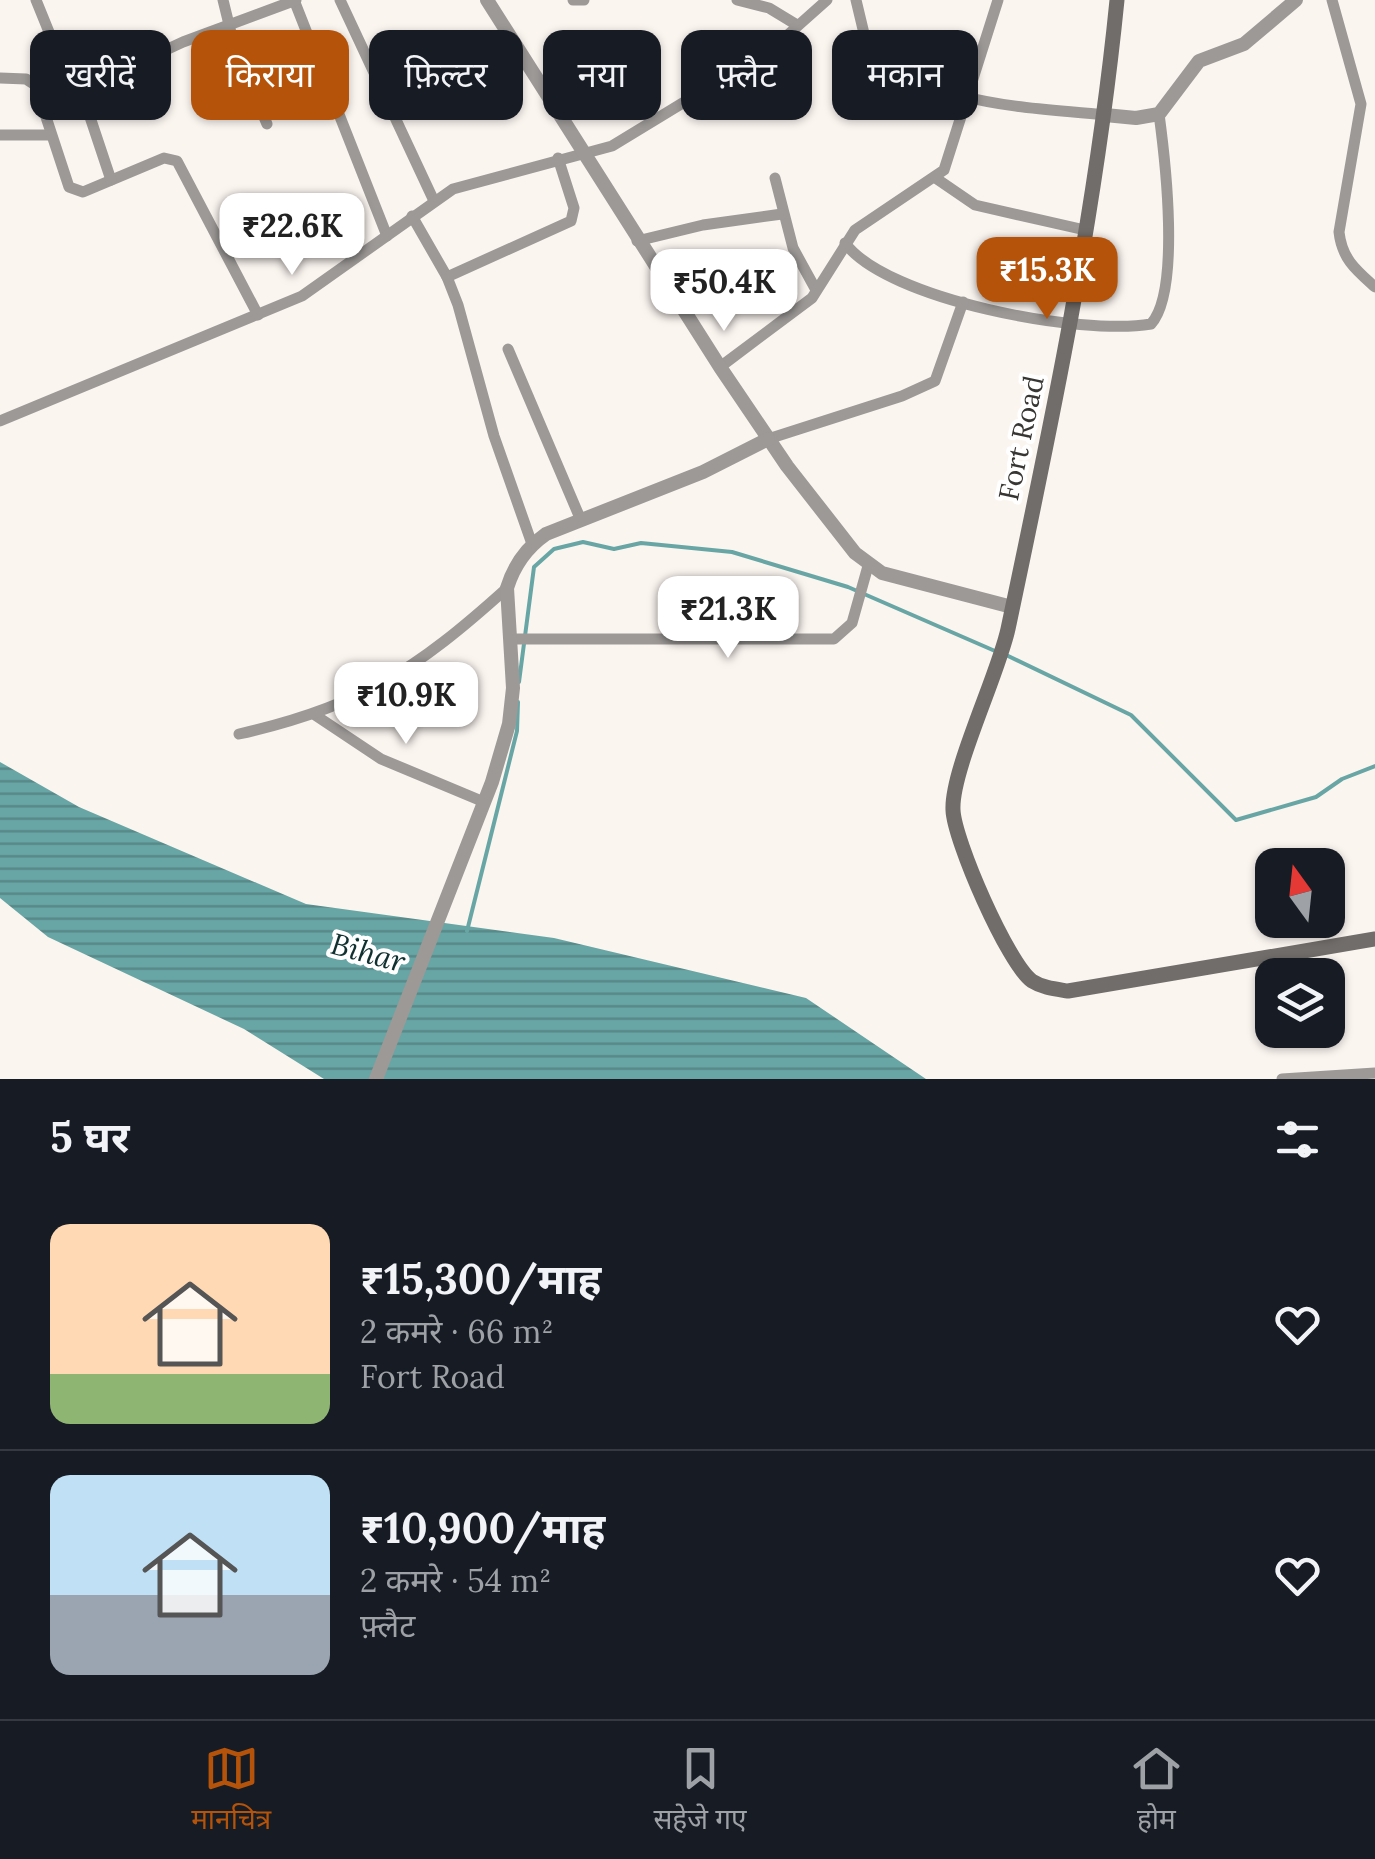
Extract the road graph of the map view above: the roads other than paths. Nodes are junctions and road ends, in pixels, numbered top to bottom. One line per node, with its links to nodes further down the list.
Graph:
1 (36, 0): 17 (street)
2 (223, 0): 15 (street)
3 (295, 0): 15 (street); 39 (street)
4 (340, 0): 35 (street)
5 (488, 0): 30 (street)
6 (574, 0): 7 (street)
7 (584, 0)
8 (737, 0): 16 (street)
9 (827, 0): 16 (street)
10 (856, 0): 18 (street)
11 (998, 0): 19 (street)
12 (1117, 0): 24 (main road, Fort Road)
13 (1296, 0): 23 (street)
14 (1332, 0): 43 (street)
15 (230, 24): 27 (street); 34 (street)
16 (797, 25): 30 (street)
17 (48, 30)
18 (862, 30)
19 (978, 69)
20 (0, 78): 21 (street)
21 (30, 81)
22 (978, 101): 24 (street)
23 (1159, 114): 24 (street); 47 (street)
24 (1105, 115): 38 (main road, Fort Road)
25 (46, 120): 29 (street)
26 (961, 120): 33 (street)
27 (267, 124)
28 (0, 135): 29 (street)
29 (50, 135): 34 (street)
30 (582, 152): 31 (street); 40 (street)
31 (558, 158): 35 (street); 42 (street)
32 (775, 178): 36 (street)
33 (937, 179): 38 (street); 41 (street)
34 (111, 180): 46 (street)
35 (434, 200): 37 (street)
36 (782, 214): 40 (street); 44 (street)
37 (412, 216): 39 (street); 42 (street)
38 (1086, 230): 47 (main road, Fort Road)
39 (387, 236): 46 (street)
40 (637, 241): 49 (street)
41 (844, 243): 44 (street); 45 (street)
42 (448, 277): 53 (street)
43 (1375, 287)
44 (816, 290): 49 (street)
45 (963, 302): 47 (street); 51 (street)
46 (258, 316): 50 (street)
47 (1070, 323): 56 (main road, Fort Road)
48 (508, 349): 52 (street)
49 (720, 367): 51 (street)
50 (0, 422)
51 (768, 439): 52 (street); 54 (street)
52 (580, 518): 53 (street)
53 (532, 544): 55 (street)
54 (868, 566): 56 (street); 57 (street)
55 (507, 588): 57 (street); 58 (street)
56 (1012, 607): 61 (main road, Fort Road)
57 (510, 639): 60 (street)
58 (315, 716): 59 (street); 60 (street)
59 (238, 734)
60 (484, 802): 63 (street)
61 (1375, 939)
62 (1375, 1073): 64 (street)
63 (376, 1079)
64 (1282, 1079)

